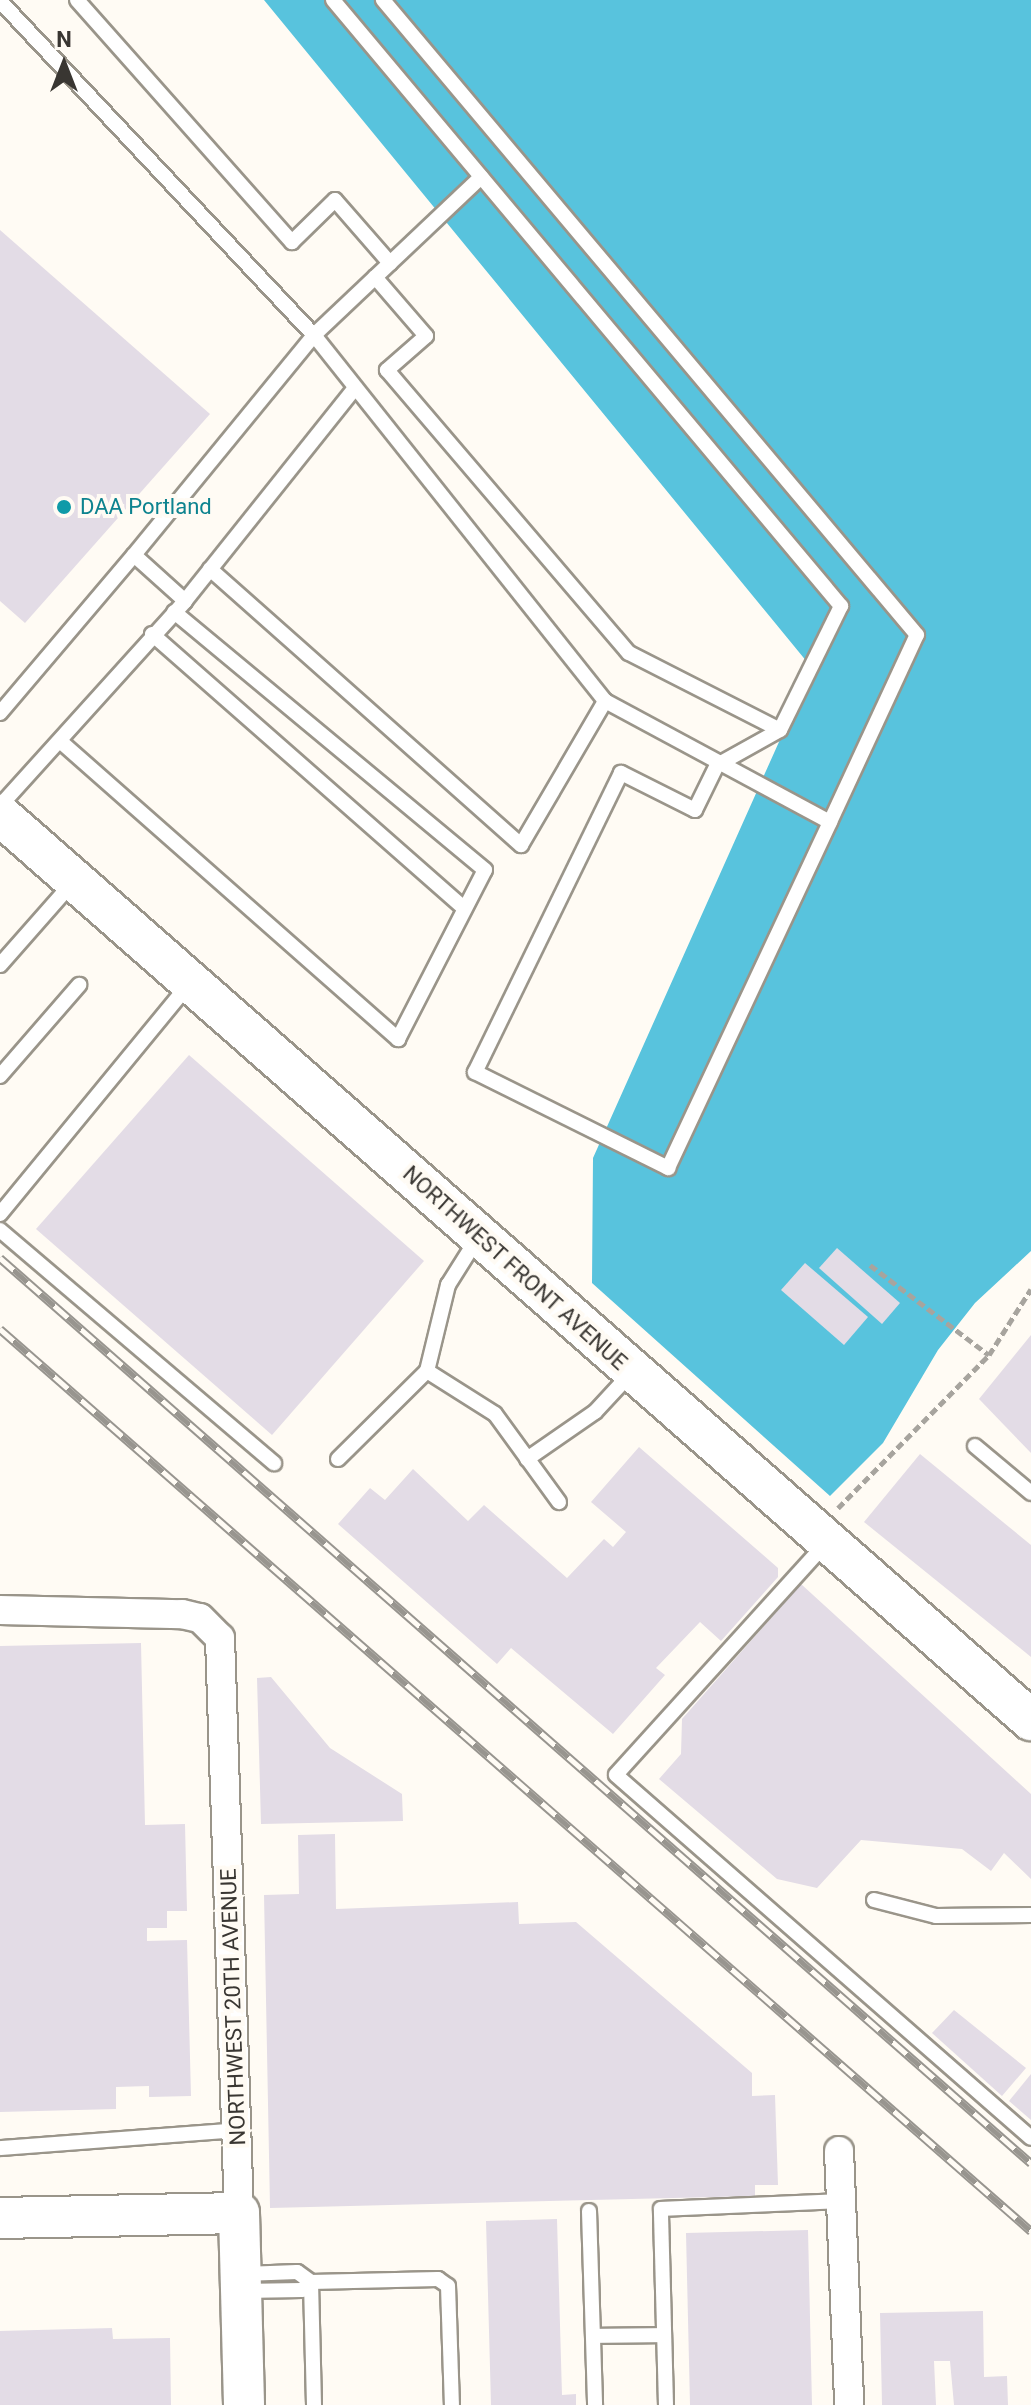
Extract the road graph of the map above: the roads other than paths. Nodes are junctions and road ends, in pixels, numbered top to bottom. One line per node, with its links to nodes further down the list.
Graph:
1 (77, 0): 6 (lane)
2 (333, 0): 5 (lane)
3 (383, 0): 21 (lane)
4 (0, 1): 8 (lane)
5 (481, 177): 6 (lane); 16 (lane)
6 (390, 263): 7 (lane)
7 (375, 277): 8 (lane); 16 (lane)
8 (314, 335): 9 (lane); 10 (lane)
9 (354, 389): 11 (lane); 14 (lane)
10 (134, 555): 12 (lane); 15 (lane)
11 (210, 569): 12 (lane); 14 (lane)
12 (179, 606): 13 (lane); 23 (lane)
13 (152, 634): 17 (lane); 23 (lane)
14 (605, 701): 18 (lane)
15 (0, 713)
16 (780, 730): 18 (lane)
17 (60, 741): 19 (lane); 23 (lane)
18 (717, 765): 21 (lane); 21 (lane)
19 (0, 806)
20 (0, 815): 22 (main road, NORTHWEST FRONT AVENUE)
21 (830, 822)
22 (75, 880): 24 (lane); 25 (main road, NORTHWEST FRONT AVENUE)
23 (464, 908)
24 (0, 965)
25 (191, 982): 28 (lane); 30 (main road, NORTHWEST FRONT AVENUE)
26 (79, 985): 27 (lane)
27 (0, 1076)
28 (0, 1214)
29 (0, 1230): 36 (lane)
30 (479, 1235): 31 (lane); 32 (main road, NORTHWEST FRONT AVENUE)
31 (427, 1371): 34 (lane); 35 (lane)
32 (633, 1372): 35 (lane); 39 (main road, NORTHWEST FRONT AVENUE)
33 (975, 1446): 37 (lane)
34 (338, 1459)
35 (527, 1459): 38 (lane)
36 (274, 1463)
37 (1031, 1493)
38 (559, 1502)
39 (821, 1537): 41 (main road, NORTHWEST FRONT AVENUE); 45 (lane)
40 (0, 1610): 44 (street, NORTHWEST 20TH AVENUE)
41 (1031, 1720)
42 (874, 1900): 43 (lane)
43 (1031, 1915)
44 (237, 2130): 46 (lane); 50 (street, NORTHWEST 20TH AVENUE)
45 (1031, 2138)
46 (0, 2148)
47 (839, 2151): 48 (street)
48 (841, 2201): 54 (lane); 61 (street)
49 (589, 2211): 55 (lane)
50 (239, 2213): 51 (main road); 52 (main road, NORTHWEST 20TH AVENUE)
51 (0, 2218)
52 (241, 2282): 53 (lane); 56 (main road, NORTHWEST 20TH AVENUE)
53 (311, 2282): 57 (lane); 58 (lane)
54 (664, 2335): 55 (lane); 60 (lane)
55 (593, 2336): 59 (lane)
56 (244, 2405)
57 (314, 2405)
58 (452, 2405)
59 (595, 2405)
60 (666, 2405)
61 (849, 2405)

